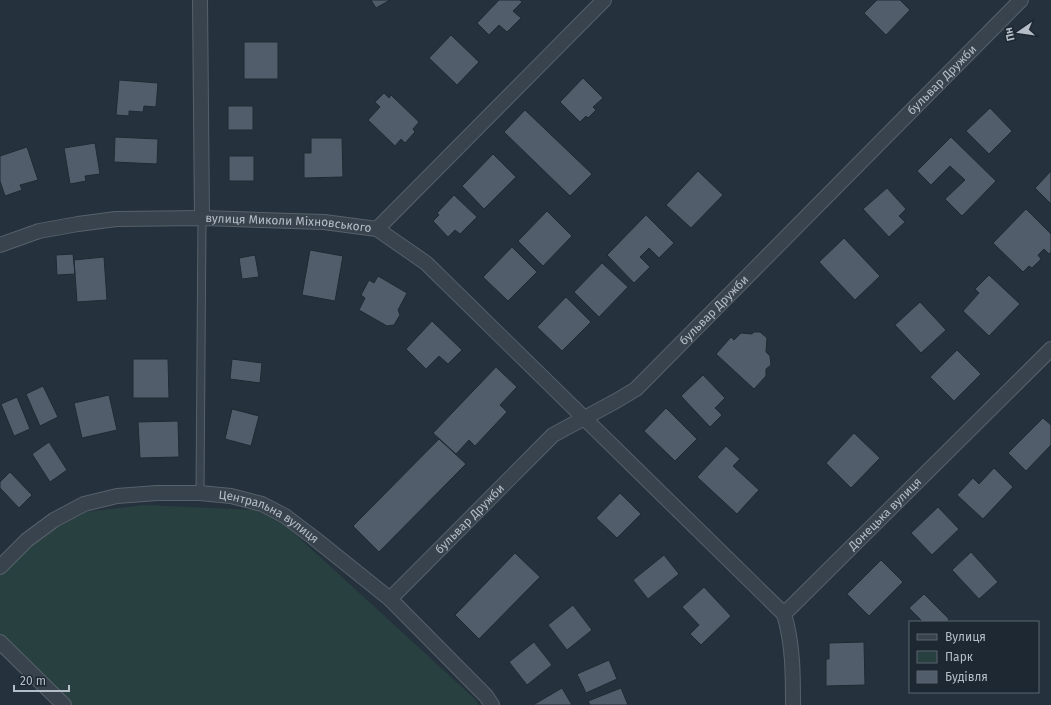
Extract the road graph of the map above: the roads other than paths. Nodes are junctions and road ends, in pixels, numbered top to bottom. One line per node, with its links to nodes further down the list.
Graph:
1 (200, 0): 4 (street)
2 (604, 0): 5 (street, вулиця Миколи Міхновського)
3 (1021, 0): 8 (street, бульвар Дружби)
4 (202, 218): 5 (street, вулиця Миколи Міхновського); 6 (street, вулиця Миколи Міхновського); 9 (lane)
5 (377, 229): 8 (street)
6 (0, 243)
7 (1051, 349): 12 (street, Донецька вулиця)
8 (584, 418): 11 (street, бульвар Дружби); 12 (street)
9 (200, 492): 10 (street, Центральна вулиця); 11 (street, Центральна вулиця)
10 (0, 567)
11 (390, 599): 15 (street, Центральна вулиця)
12 (784, 614): 16 (street)
13 (0, 642): 14 (street)
14 (64, 705)
15 (492, 705)
16 (793, 705)

